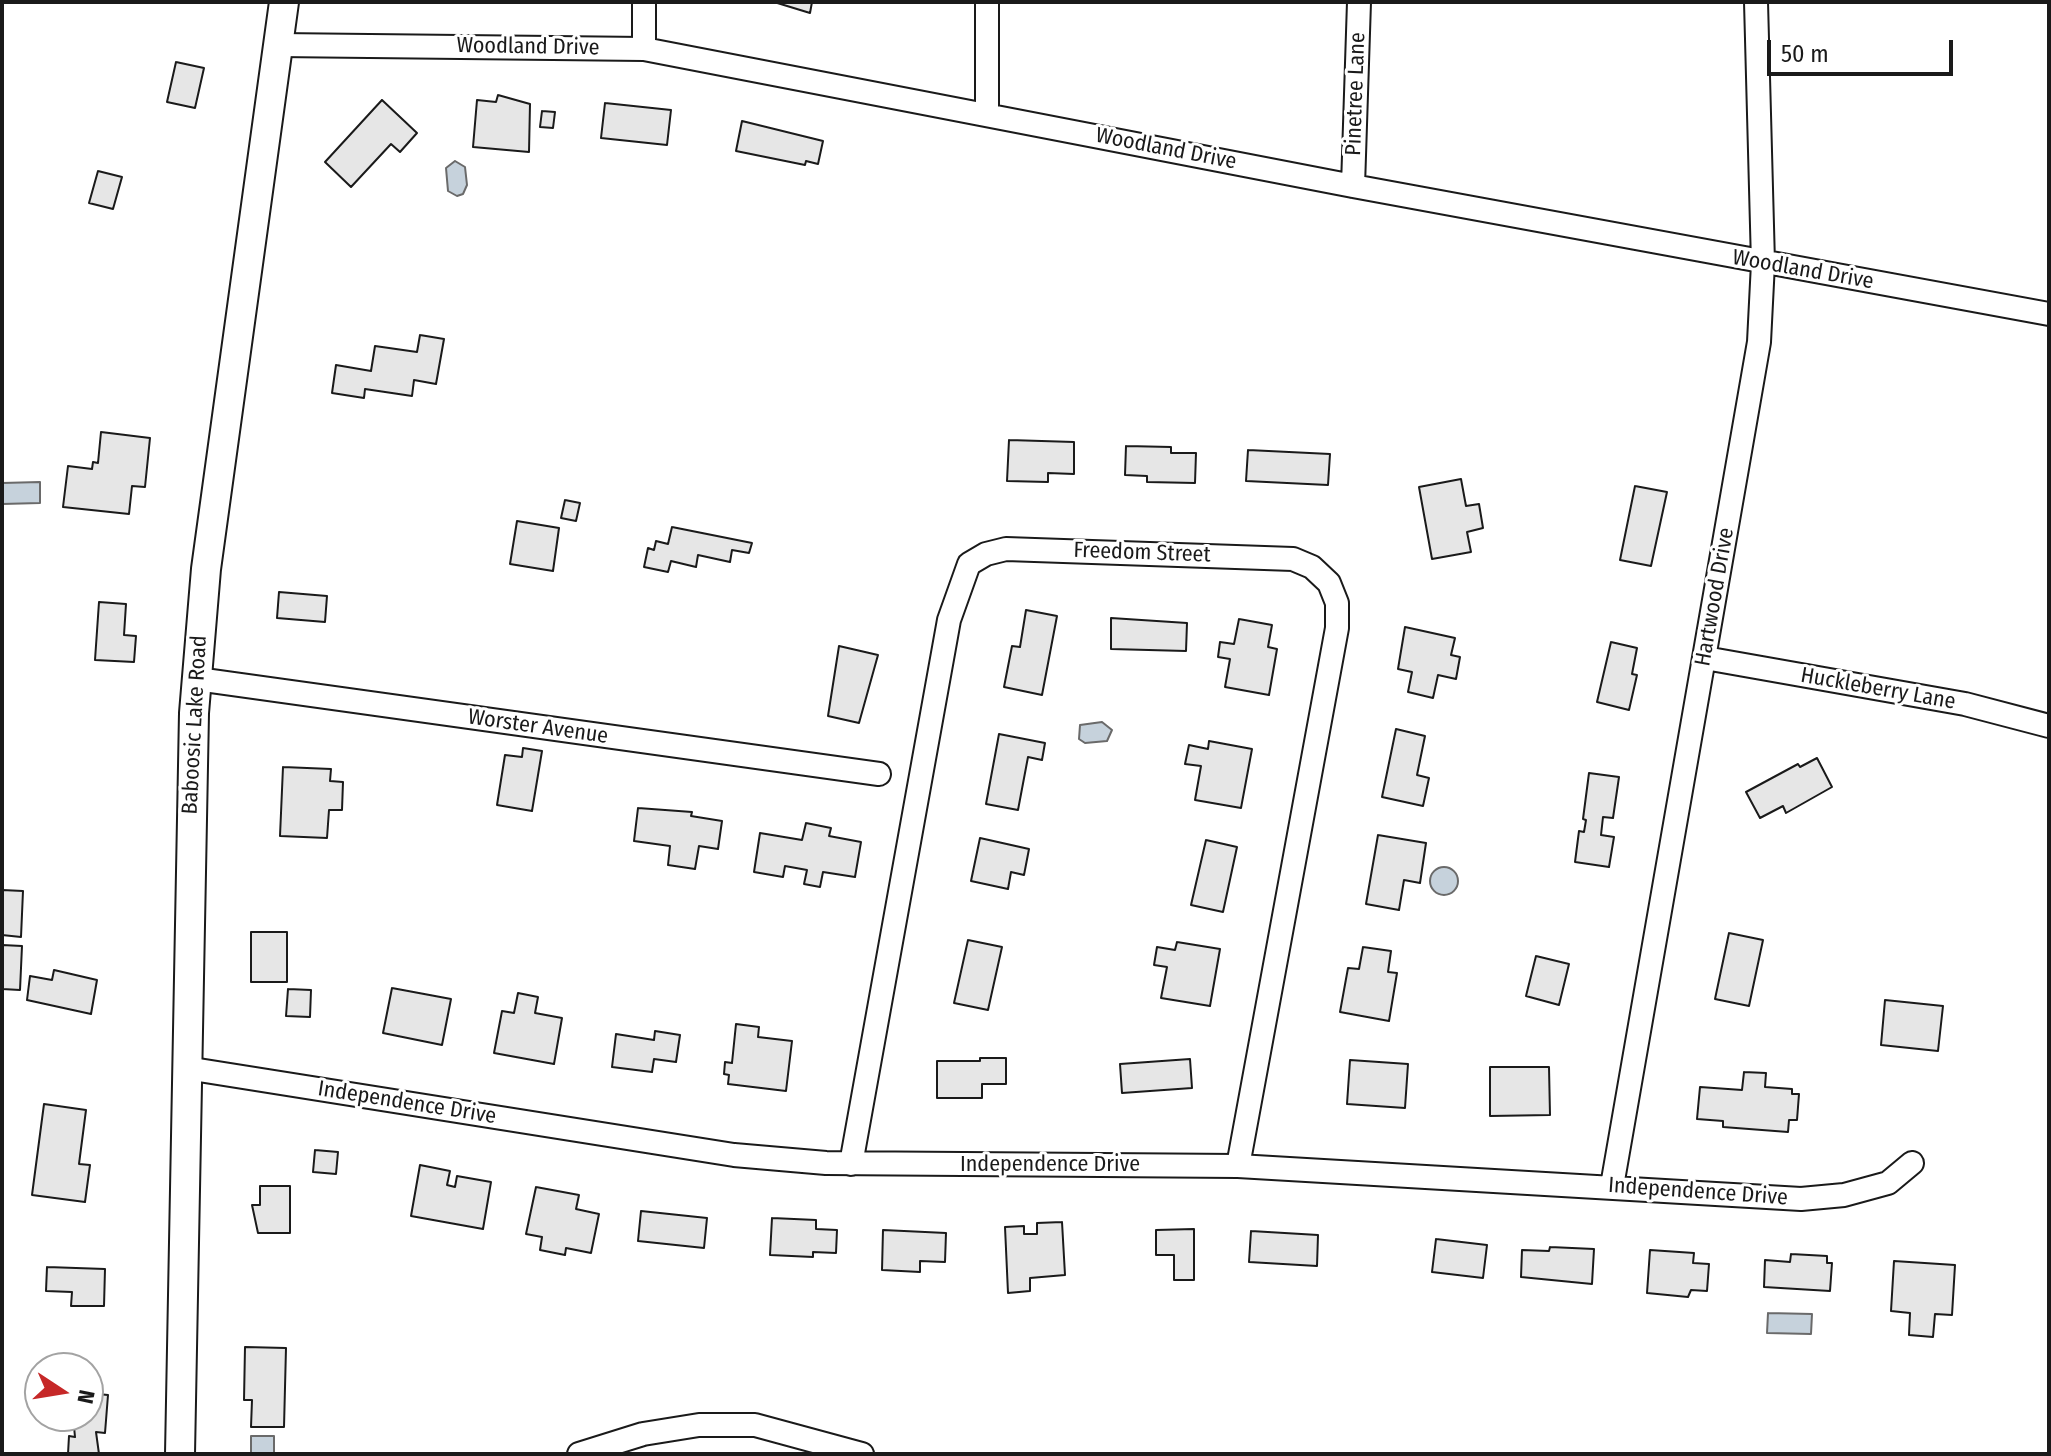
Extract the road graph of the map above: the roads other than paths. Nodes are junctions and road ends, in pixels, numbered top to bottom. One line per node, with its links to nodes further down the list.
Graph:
1 (284, 2): 6 (street, Baboosic Lake Road)
2 (644, 2): 7 (street)
3 (987, 2): 8 (street)
4 (1359, 2): 9 (street, Pinetree Lane)
5 (1756, 2): 10 (street, Hartwood Drive)
6 (278, 45): 7 (street, Woodland Drive); 13 (street, Baboosic Lake Road)
7 (644, 49): 8 (street, Woodland Drive)
8 (987, 114): 9 (street, Woodland Drive)
9 (1353, 186): 10 (street, Woodland Drive)
10 (1763, 263): 11 (street, Woodland Drive); 12 (street, Hartwood Drive)
11 (2049, 314)
12 (1705, 658): 14 (street, Huckleberry Lane); 20 (street, Hartwood Drive)
13 (197, 679): 15 (street, Worster Avenue); 16 (street, Baboosic Lake Road)
14 (2049, 726)
15 (879, 774)
16 (186, 1068): 18 (street, Independence Drive); 21 (street, Baboosic Lake Road)
17 (1912, 1163): 20 (street, Independence Drive)
18 (851, 1164): 19 (street, Independence Drive); 19 (street, Freedom Street)
19 (1238, 1166): 20 (street, Independence Drive)
20 (1612, 1186)
21 (180, 1454)
22 (579, 1454): 23 (street)
23 (862, 1454)

